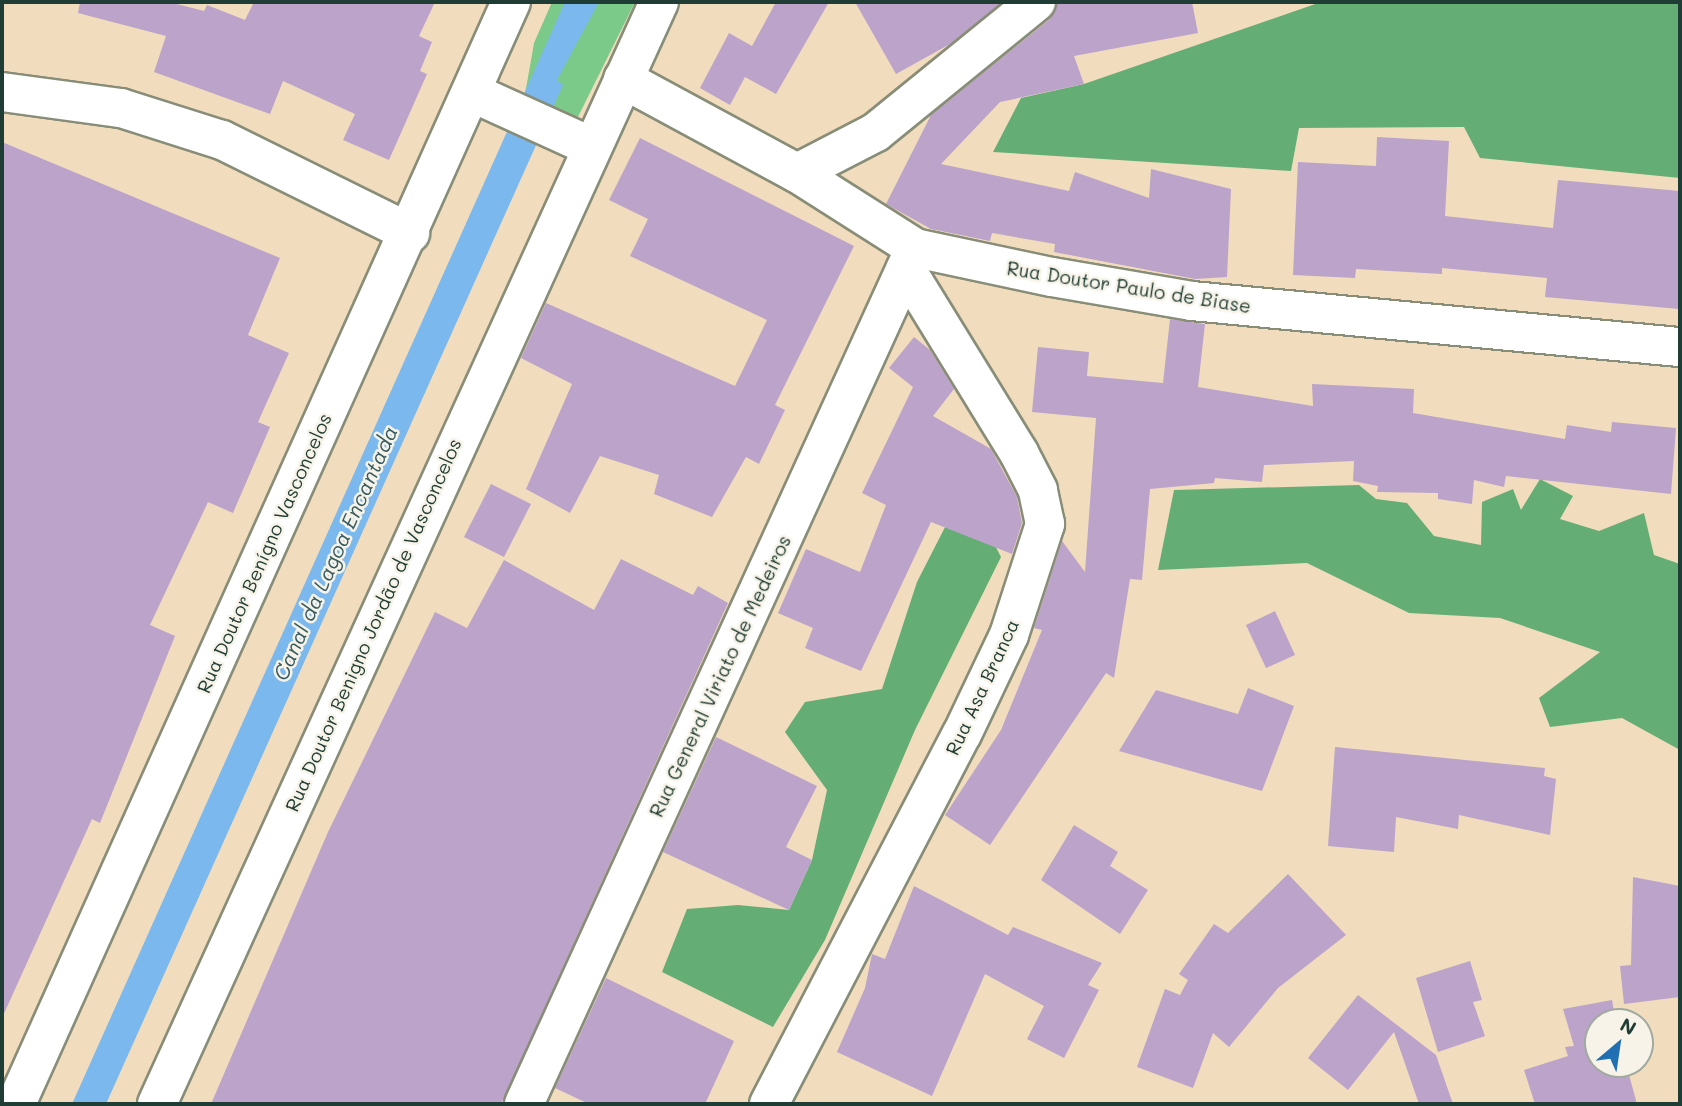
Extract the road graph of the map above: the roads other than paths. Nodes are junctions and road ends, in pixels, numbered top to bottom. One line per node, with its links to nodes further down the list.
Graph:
1 (511, 2): 6 (street, Rua Doutor Benígno Vasconcelos)
2 (659, 2): 4 (street, Rua Doutor Benigno Jordão de Vasconcelos)
3 (1036, 2): 8 (street)
4 (623, 79): 7 (street, Rua Doutor Benigno Jordão de Vasconcelos); 8 (street, Rua Doutor Paulo de Biase)
5 (2, 92): 9 (street)
6 (480, 96): 7 (street); 9 (street, Rua Doutor Benígno Vasconcelos)
7 (579, 142): 13 (street, Rua Doutor Benigno Jordão de Vasconcelos)
8 (797, 173): 10 (street, Rua Doutor Paulo de Biase)
9 (410, 233): 12 (street, Rua Doutor Benígno Vasconcelos)
10 (911, 259): 11 (street, Rua Doutor Paulo de Biase); 14 (street, Rua General Viriato de Medeiros); 15 (street, Rua Asa Branca)
11 (1680, 347)
12 (16, 1104)
13 (157, 1104)
14 (524, 1104)
15 (769, 1104)

